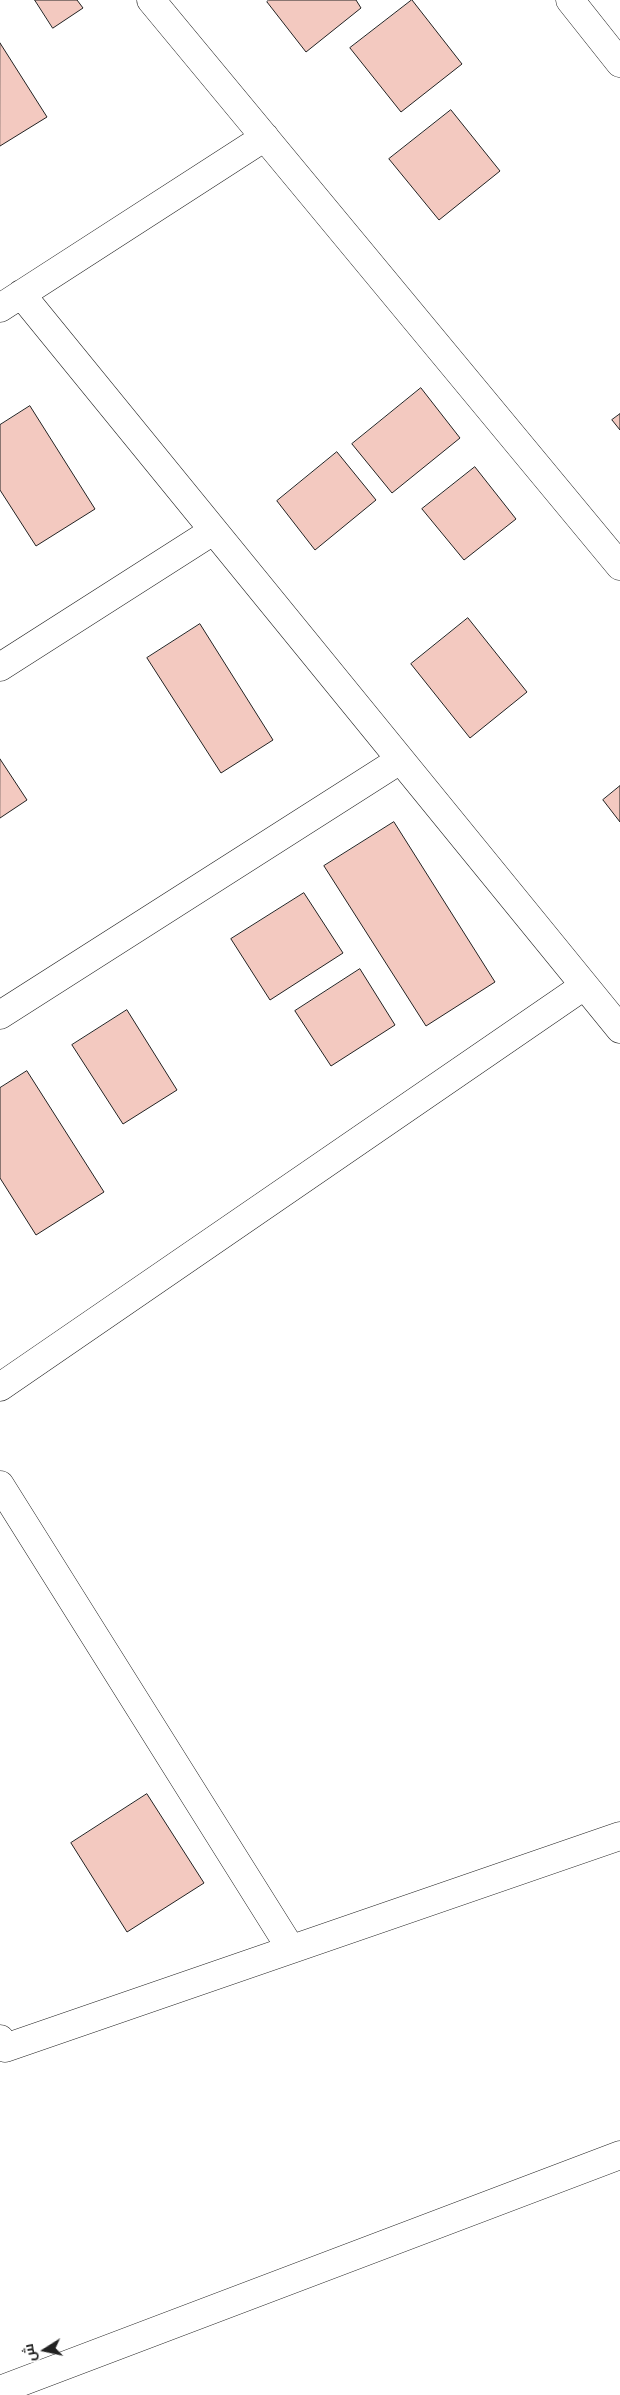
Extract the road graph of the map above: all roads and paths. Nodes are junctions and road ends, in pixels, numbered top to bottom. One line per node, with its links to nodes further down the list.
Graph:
1 (152, 0): 4 (street)
2 (570, 0): 3 (street)
3 (620, 63)
4 (265, 136): 5 (street); 7 (street)
5 (10, 301): 6 (street)
6 (213, 531): 8 (street); 9 (street)
7 (620, 566)
8 (0, 667)
9 (400, 760): 10 (street); 11 (street)
10 (584, 986): 12 (street); 13 (street)
11 (0, 1015)
12 (620, 1029)
13 (0, 1387)
14 (0, 1485): 16 (street)
15 (620, 1836): 16 (street)
16 (291, 1950): 17 (street)
17 (0, 2039)
18 (620, 2155): 19 (street)
19 (0, 2390)

